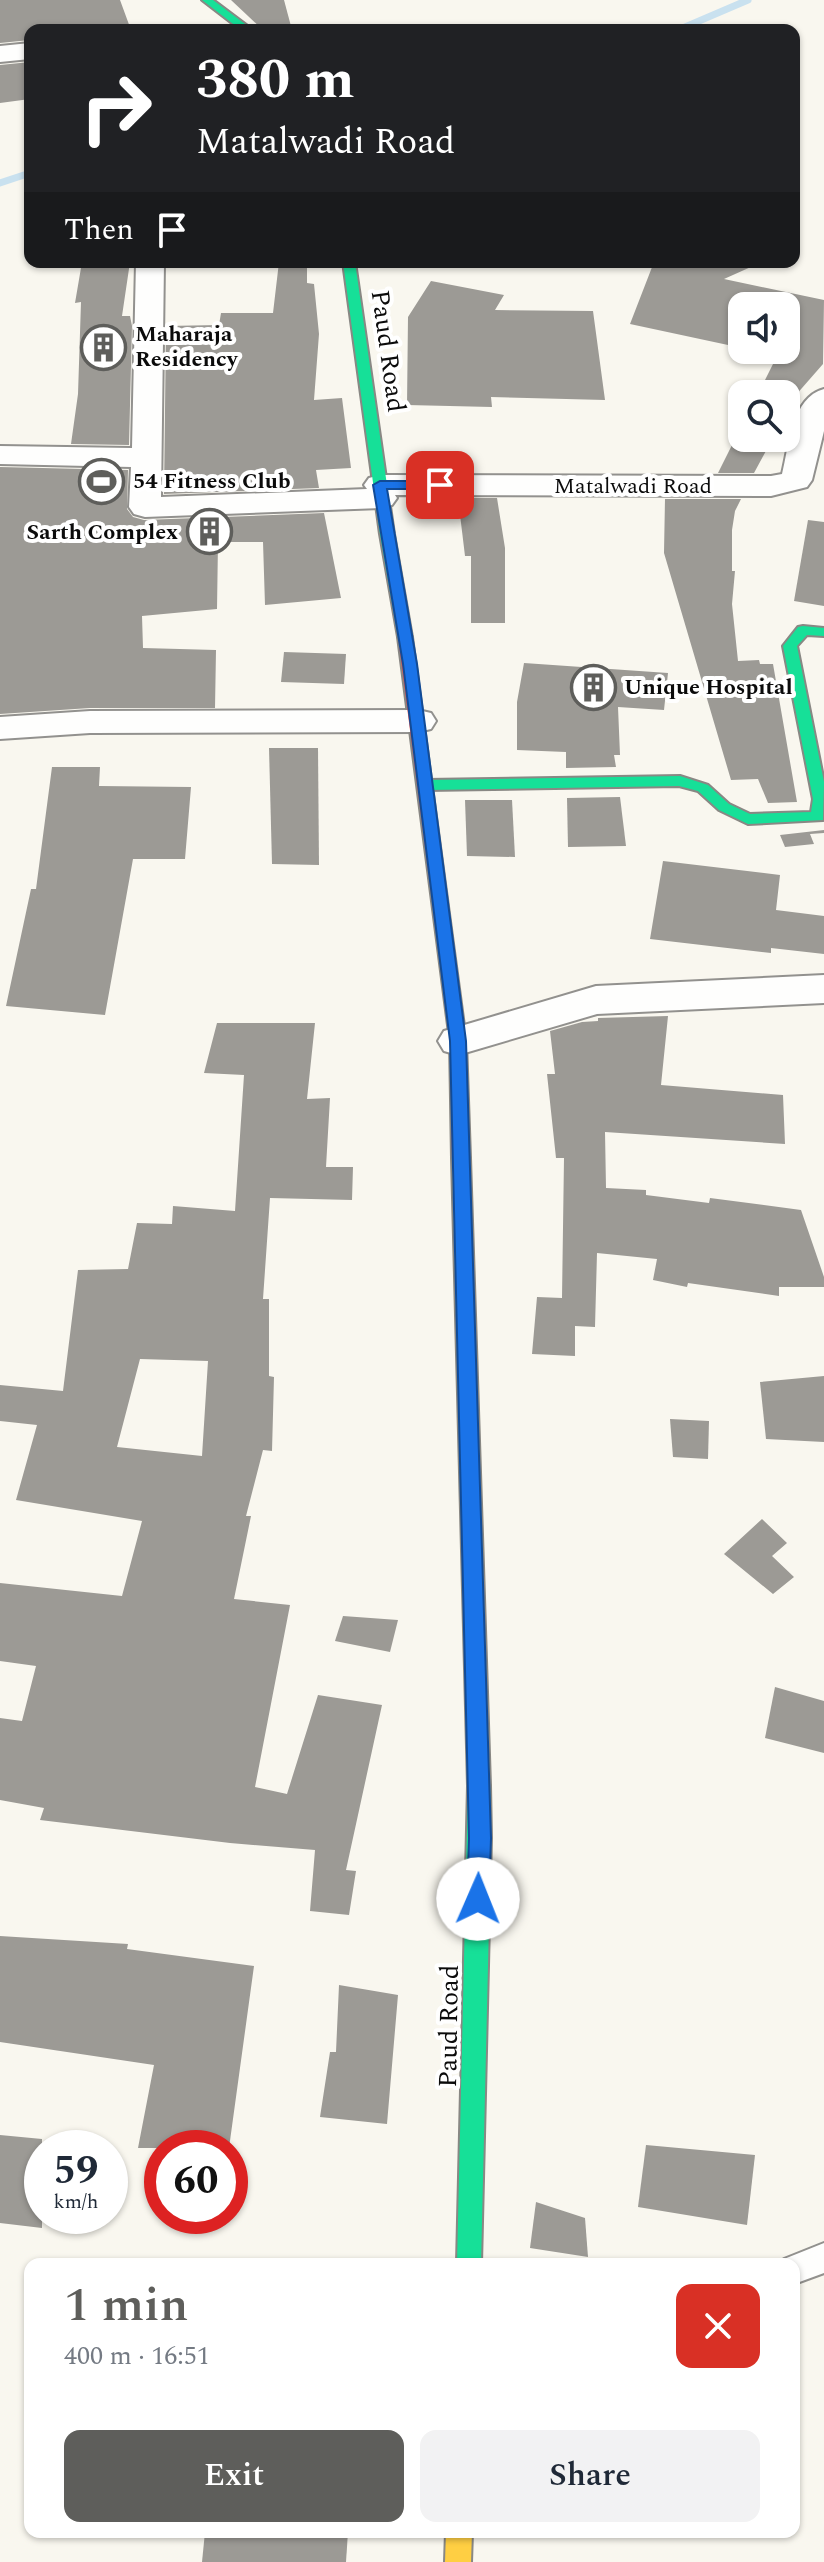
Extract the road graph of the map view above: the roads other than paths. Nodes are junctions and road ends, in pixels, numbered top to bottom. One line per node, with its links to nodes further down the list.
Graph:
1 (207, 0): 2 (main road)
2 (234, 24)
3 (24, 52): 4 (street)
4 (0, 54)
5 (150, 268): 9 (street)
6 (350, 268): 11 (main road, Paud Road)
7 (824, 398): 10 (street, Matalwadi Road)
8 (0, 455): 9 (street)
9 (147, 458): 11 (street, Matalwadi Road)
10 (810, 487): 11 (street, Matalwadi Road)
11 (380, 491): 13 (main road, Paud Road)
12 (824, 632): 15 (main road)
13 (418, 721): 14 (street); 15 (main road, Paud Road)
14 (0, 728)
15 (426, 785): 17 (main road, Paud Road)
16 (824, 989): 17 (street)
17 (458, 1041): 18 (main road, Paud Road)
18 (469, 2258)
19 (824, 2258): 20 (lane)
20 (800, 2267)
21 (459, 2538): 22 (main road)
22 (458, 2562)

